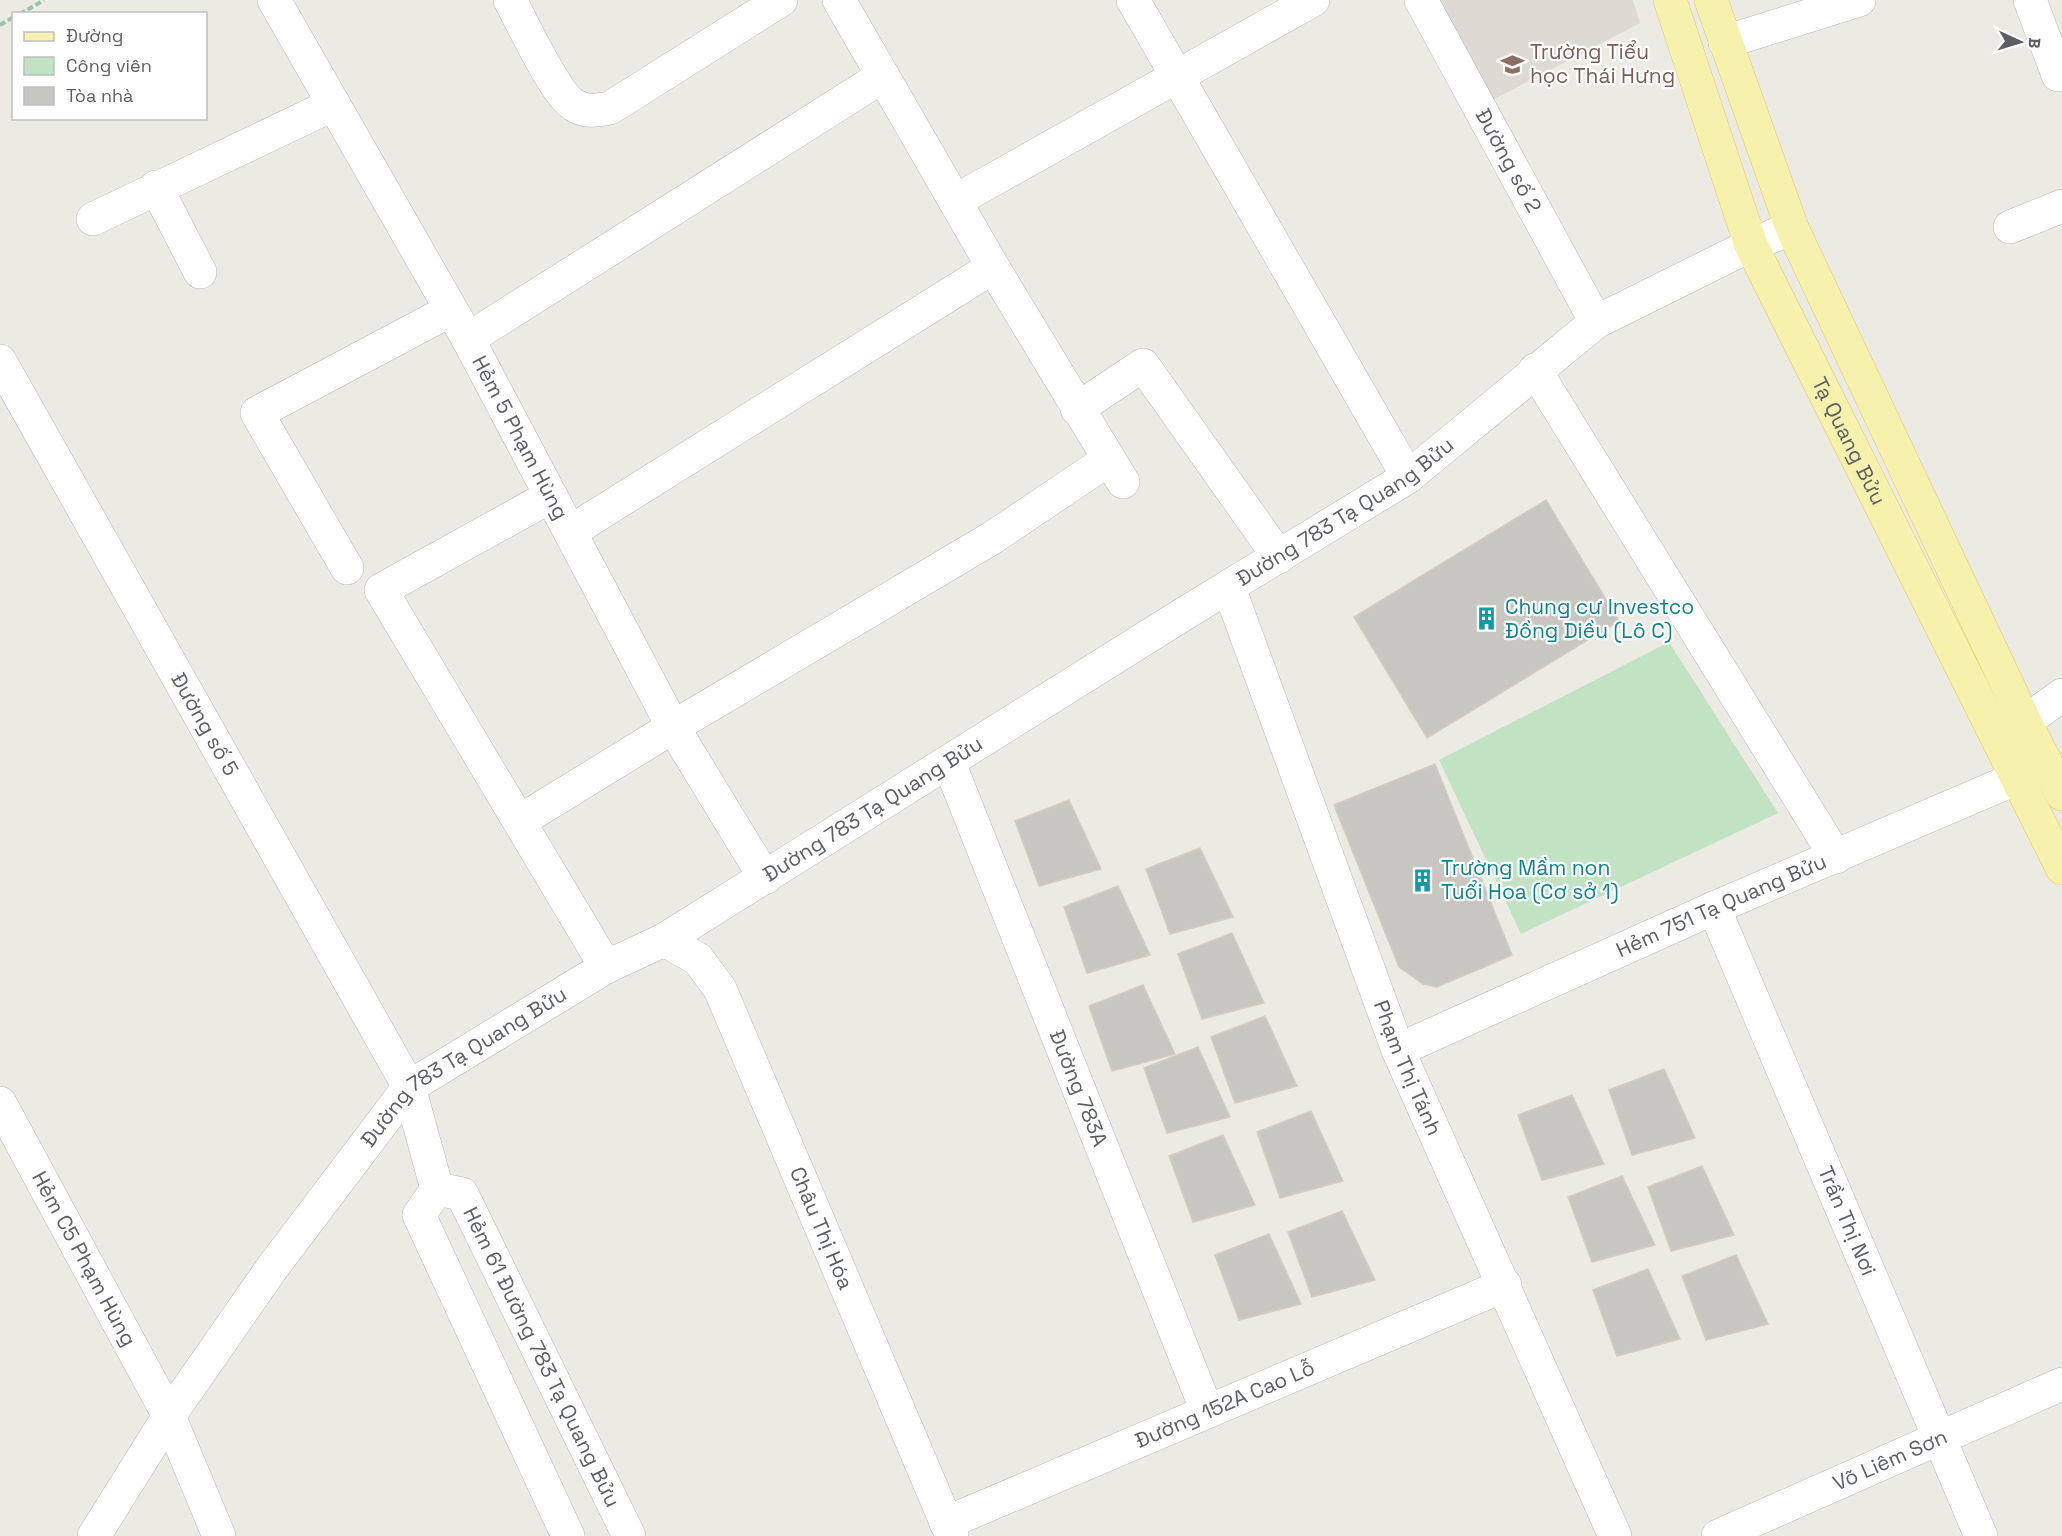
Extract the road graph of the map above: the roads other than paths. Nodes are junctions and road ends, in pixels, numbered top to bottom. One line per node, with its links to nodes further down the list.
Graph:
1 (274, 0): 16 (street, Hẻm 5 Phạm Hùng)
2 (510, 0): 3 (street)
3 (781, 0)
4 (839, 0): 14 (street)
5 (1133, 0): 15 (street)
6 (1313, 0): 15 (street)
7 (1421, 0): 27 (street, Đường số 2)
8 (1670, 0): 23 (main road, Tạ Quang Bửu)
9 (1711, 0): 12 (main road, Tạ Quang Bửu)
10 (1859, 0): 12 (street)
11 (2030, 0): 13 (street)
12 (1725, 42): 22 (main road, Tạ Quang Bửu)
13 (2062, 74)
14 (883, 76): 18 (street); 28 (street)
15 (1177, 77): 18 (street); 32 (street)
16 (334, 104): 17 (street); 26 (street, Hẻm 5 Phạm Hùng)
17 (156, 187): 20 (street); 25 (street)
18 (955, 201): 24 (street)
19 (2062, 206): 21 (street)
20 (93, 219)
21 (2010, 227)
22 (1792, 228): 23 (street, Đường 783 Tạ Quang Bửu); 39 (main road, Tạ Quang Bửu)
23 (1751, 245): 27 (street, Đường 783 Tạ Quang Bửu); 43 (main road, Tạ Quang Bửu)
24 (993, 267): 31 (street); 34 (street)
25 (200, 272)
26 (451, 310): 28 (street, Hẻm 5 Phạm Hùng); 36 (street)
27 (1596, 322): 30 (street, Đường 783 Tạ Quang Bửu)
28 (468, 339): 33 (street, Hẻm 5 Phạm Hùng)
29 (0, 361): 53 (street, Đường số 5)
30 (1535, 370): 32 (street, Đường 783 Tạ Quang Bửu); 46 (street)
31 (1077, 409): 35 (street); 40 (street)
32 (1408, 477): 35 (street, Đường 783 Tạ Quang Bửu)
33 (551, 496): 34 (street, Hẻm 5 Phạm Hùng); 45 (street)
34 (570, 532): 40 (street, Hẻm 5 Phạm Hùng)
35 (1279, 557): 37 (street, Đường 783 Tạ Quang Bửu)
36 (347, 568)
37 (1229, 588): 41 (street, Đường 783 Tạ Quang Bửu); 52 (street, Phạm Thị Tánh)
38 (2062, 695): 39 (street)
39 (2025, 722): 42 (main road, Tạ Quang Bửu)
40 (673, 727): 45 (street); 48 (street, Hẻm 5 Phạm Hùng)
41 (949, 764): 48 (street, Đường 783 Tạ Quang Bửu); 58 (street, Đường 783A)
42 (2047, 765): 43 (street, Hẻm 751 Tạ Quang Bửu); 44 (main road, Tạ Quang Bửu)
43 (2019, 780): 46 (street, Hẻm 751 Tạ Quang Bửu); 47 (main road, Tạ Quang Bửu)
44 (2062, 794)
45 (520, 822): 51 (street)
46 (1836, 857): 49 (street, Hẻm 751 Tạ Quang Bửu)
47 (2062, 868)
48 (765, 878): 50 (street, Đường 783 Tạ Quang Bửu)
49 (1714, 908): 52 (street, Hẻm 751 Tạ Quang Bửu); 60 (street, Trần Thị Nơi)
50 (664, 940): 51 (street, Đường 783 Tạ Quang Bửu); 61 (street, Châu Thị Hóa)
51 (606, 967): 53 (street, Đường 783 Tạ Quang Bửu)
52 (1398, 1050): 56 (street, Phạm Thị Tánh)
53 (409, 1087): 55 (street, Đường số 5); 59 (street, Đường 783 Tạ Quang Bửu)
54 (0, 1103): 59 (street, Hẻm C5 Phạm Hùng)
55 (437, 1189): 64 (street); 65 (street, Hẻm 61 Đường 783 Tạ Quang Bửu)
56 (1505, 1285): 58 (street, Đường 152A Cao Lỗ); 66 (street, Phạm Thị Tánh)
57 (2062, 1384): 60 (street, Võ Liêm Sơn)
58 (1207, 1411): 61 (street, Đường 152A Cao Lỗ)
59 (169, 1416): 62 (street, Đường 783 Tạ Quang Bửu); 63 (street, Hẻm C5 Phạm Hùng)
60 (1940, 1438): 67 (street, Võ Liêm Sơn); 68 (street, Trần Thị Nơi)
61 (949, 1529)
62 (94, 1536)
63 (219, 1536)
64 (568, 1536)
65 (628, 1536)
66 (1615, 1536)
67 (1718, 1536)
68 (1981, 1536)

